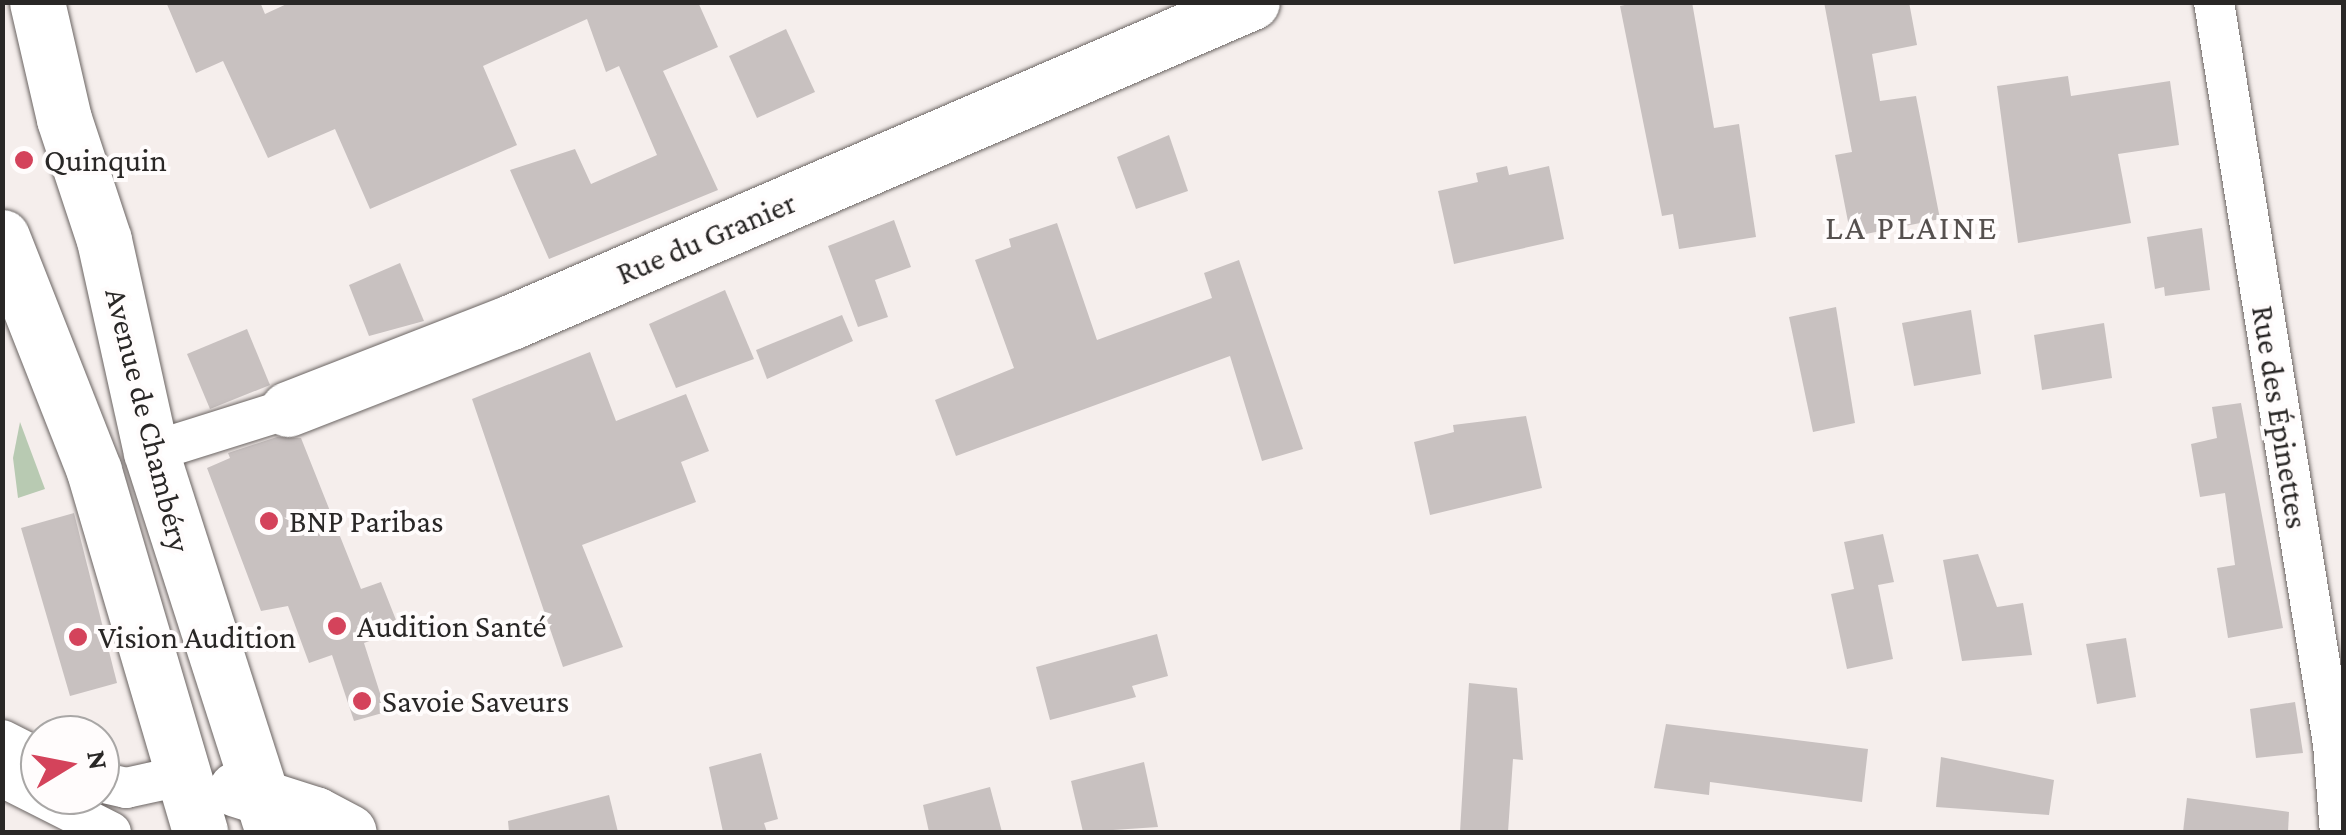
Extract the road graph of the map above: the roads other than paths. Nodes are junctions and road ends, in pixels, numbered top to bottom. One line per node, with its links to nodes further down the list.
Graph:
1 (37, 2): 6 (main road, Avenue de Chambéry)
2 (1252, 2): 5 (main road, Rue du Granier)
3 (2214, 2): 12 (street, Rue des Épinettes)
4 (2, 237): 9 (main road, Avenue de Chambéry)
5 (288, 409): 6 (street, Rue du Granier)
6 (152, 452): 9 (main road, Avenue de Chambéry)
7 (2, 778): 10 (street)
8 (120, 787): 9 (street)
9 (228, 804): 11 (main road)
10 (110, 832)
11 (350, 832)
12 (2340, 832)

